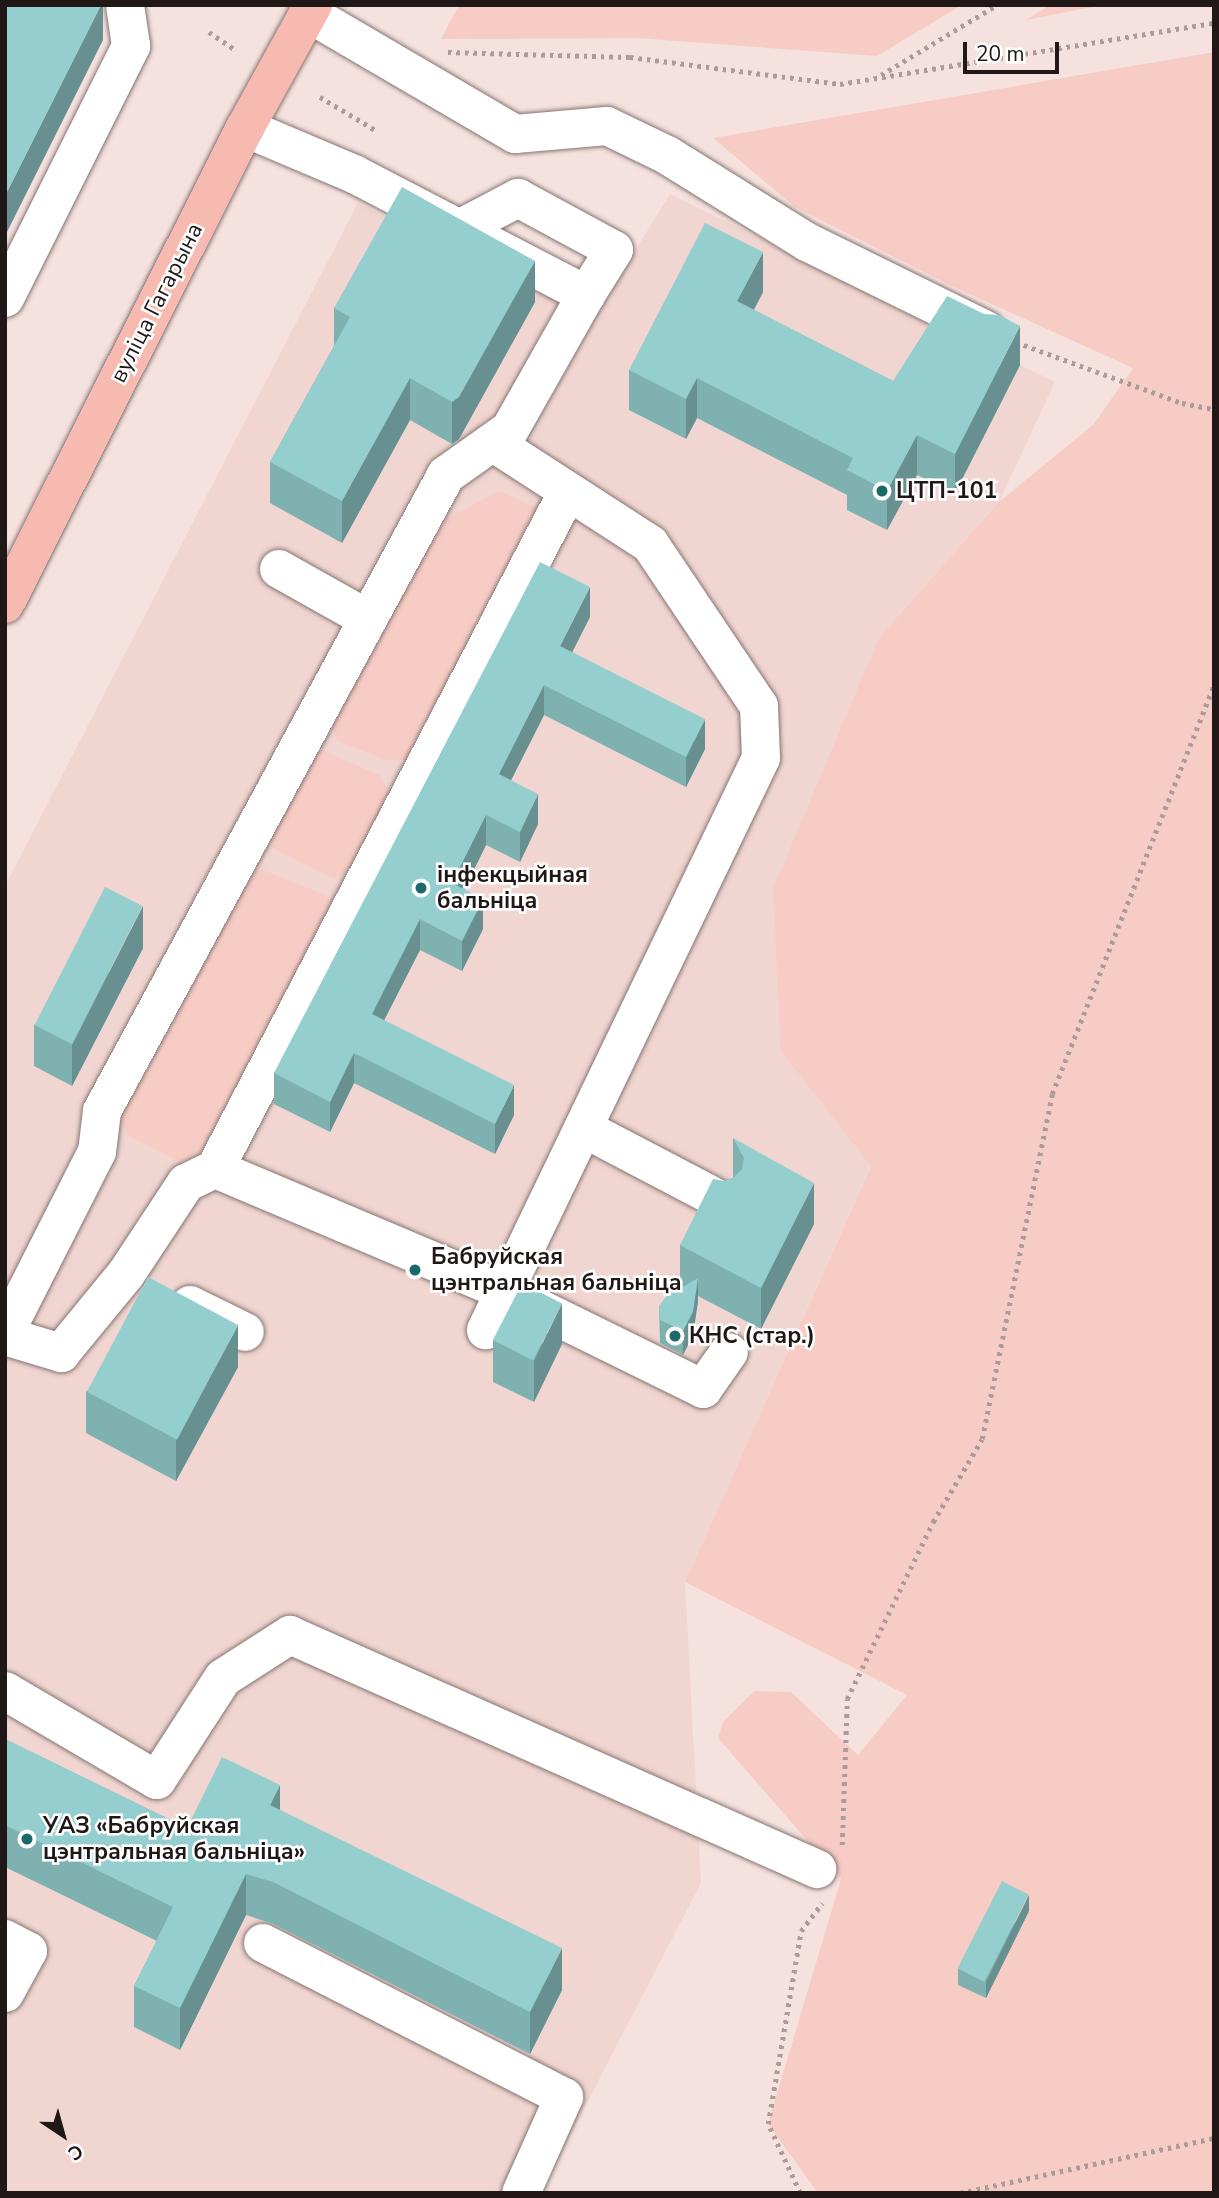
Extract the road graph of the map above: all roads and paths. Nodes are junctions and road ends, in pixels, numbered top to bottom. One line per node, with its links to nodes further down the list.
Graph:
1 (125, 5): 14 (lane)
2 (997, 5): 8 (path)
3 (311, 9): 10 (main road, вуліца Гагарына); 15 (lane)
4 (1214, 23): 8 (path)
5 (209, 32): 6 (path)
6 (236, 50)
7 (438, 52): 8 (path)
8 (876, 78)
9 (320, 97): 11 (path)
10 (245, 128): 12 (lane); 21 (main road, вуліца Гагарына)
11 (377, 131)
12 (458, 229): 13 (lane); 13 (lane)
13 (586, 295): 18 (lane)
14 (5, 298)
15 (994, 334): 16 (path)
16 (1213, 409): 17 (path)
17 (1214, 416)
18 (508, 431): 19 (lane); 22 (lane)
19 (568, 491): 24 (lane); 25 (lane)
20 (279, 569): 22 (lane)
21 (5, 604)
22 (368, 619): 31 (lane)
23 (1214, 685): 34 (path)
24 (583, 1128): 26 (lane); 28 (lane)
25 (215, 1169): 27 (lane); 28 (lane)
26 (722, 1201)
27 (126, 1273): 30 (lane); 31 (lane)
28 (504, 1291): 29 (lane); 32 (lane)
29 (486, 1330)
30 (245, 1332)
31 (5, 1334)
32 (729, 1352)
33 (5, 1691): 34 (lane)
34 (828, 1873): 40 (path)
35 (5, 1939): 37 (lane)
36 (263, 1943): 39 (lane)
37 (5, 1993)
38 (1214, 2138): 41 (path)
39 (521, 2193)
40 (800, 2193)
41 (960, 2193)

